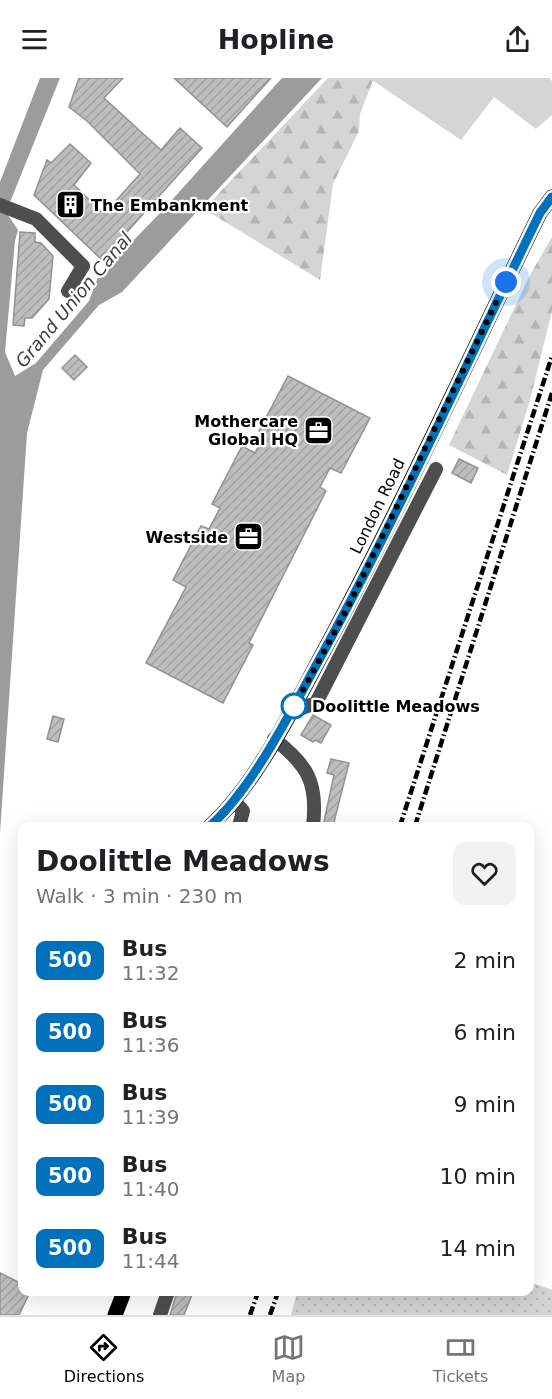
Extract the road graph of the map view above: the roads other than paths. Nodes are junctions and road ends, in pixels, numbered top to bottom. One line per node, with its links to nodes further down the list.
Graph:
1 (552, 197): 5 (main road, London Road)
2 (0, 205): 3 (street)
3 (68, 291)
4 (436, 469): 5 (street)
5 (291, 712): 6 (main road, London Road)
6 (274, 739): 7 (main road, London Road); 10 (street)
7 (234, 801): 8 (main road, London Road); 9 (street)
8 (216, 822)
9 (240, 822)
10 (313, 822)
11 (122, 1296): 13 (main road)
12 (167, 1296): 14 (street)
13 (115, 1315)
14 (160, 1315)

